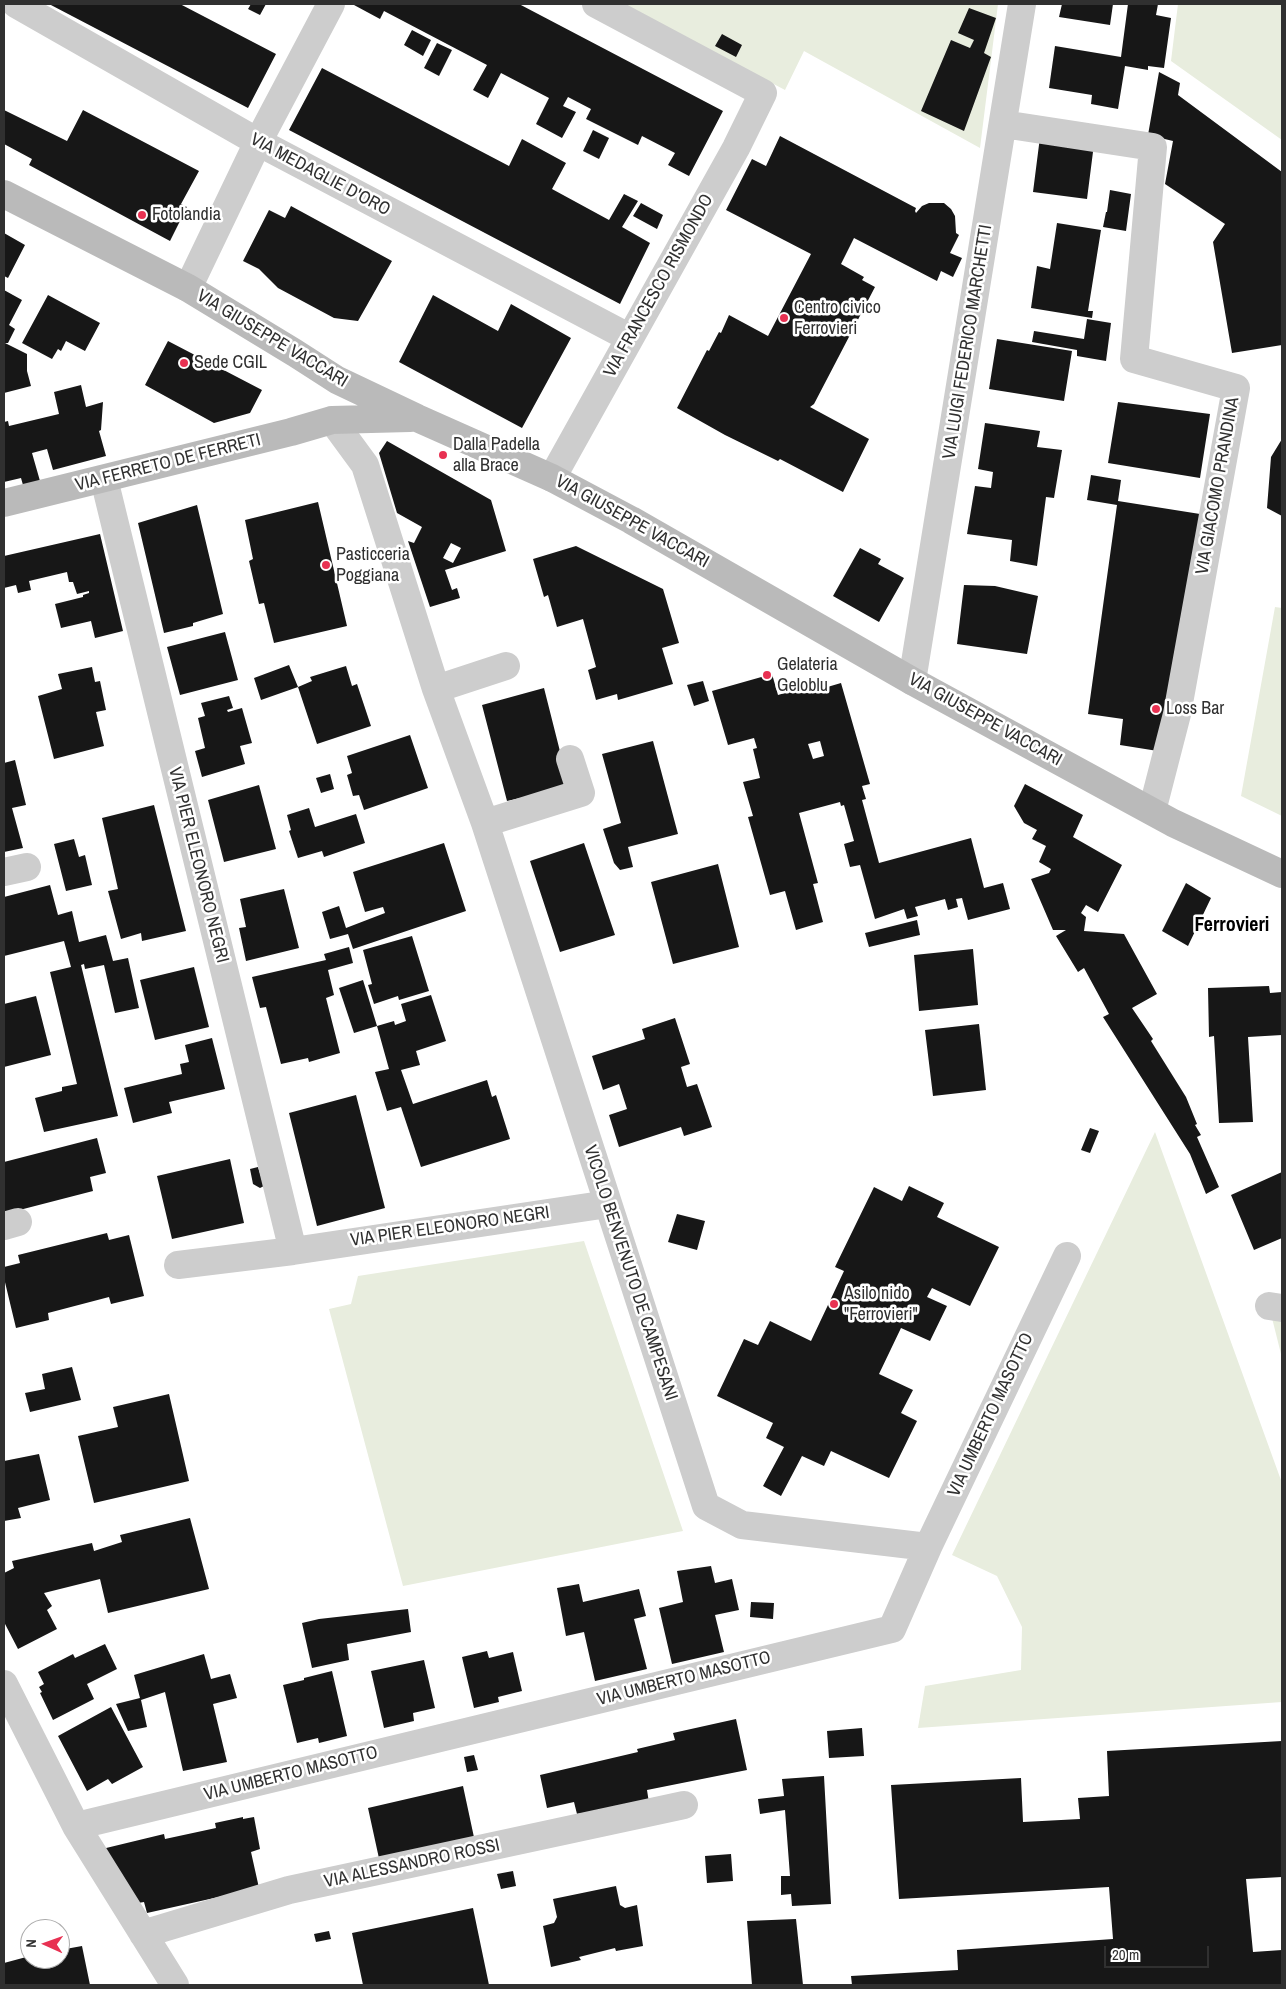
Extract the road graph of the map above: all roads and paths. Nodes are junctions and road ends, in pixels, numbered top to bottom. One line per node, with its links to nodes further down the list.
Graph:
1 (16, 4): 6 (street, VIA MEDAGLIE D'ORO)
2 (331, 4): 6 (street)
3 (596, 4): 9 (street, VIA FRANCESCO RISMONDO)
4 (1022, 4): 5 (street, VIA LUIGI FEDERICO MARCHETTI)
5 (1003, 124): 17 (street, VIA LUIGI FEDERICO MARCHETTI); 20 (street, VIA GIACOMO PRANDINA)
6 (258, 142): 8 (street); 9 (street, VIA MEDAGLIE D'ORO)
7 (4, 194): 8 (main road, VIA GIUSEPPE VACCARI)
8 (188, 288): 10 (main road, VIA GIUSEPPE VACCARI)
9 (630, 338): 13 (street, VIA FRANCESCO RISMONDO)
10 (336, 380): 11 (main road, VIA GIUSEPPE VACCARI); 12 (main road)
11 (417, 418): 12 (main road, VIA FERRETO DE FERRETI); 13 (main road, VIA GIUSEPPE VACCARI)
12 (332, 420): 14 (main road, VIA FERRETO DE FERRETI); 18 (street, VICOLO BENVENUTO DE CAMPESANI)
13 (552, 478): 17 (main road, VIA GIUSEPPE VACCARI)
14 (104, 479): 15 (main road, VIA FERRETO DE FERRETI); 24 (street, VIA PIER ELEONORO NEGRI)
15 (4, 503)
16 (506, 666): 18 (street)
17 (912, 681): 20 (main road, VIA GIUSEPPE VACCARI)
18 (436, 688): 21 (street, VICOLO BENVENUTO DE CAMPESANI)
19 (570, 760): 21 (street)
20 (1162, 817): 22 (main road, VIA GIUSEPPE VACCARI)
21 (485, 823): 23 (street, VICOLO BENVENUTO DE CAMPESANI)
22 (1282, 874)
23 (608, 1204): 24 (street, VIA PIER ELEONORO NEGRI); 27 (street, VICOLO BENVENUTO DE CAMPESANI)
24 (293, 1250): 26 (street, VIA PIER ELEONORO NEGRI)
25 (1067, 1256): 27 (street, VIA UMBERTO MASOTTO)
26 (178, 1264)
27 (928, 1547): 30 (street, VIA UMBERTO MASOTTO)
28 (4, 1684): 30 (street)
29 (684, 1805): 31 (street, VIA ALESSANDRO ROSSI)
30 (76, 1826): 31 (street)
31 (143, 1934): 32 (street)
32 (175, 1985)

